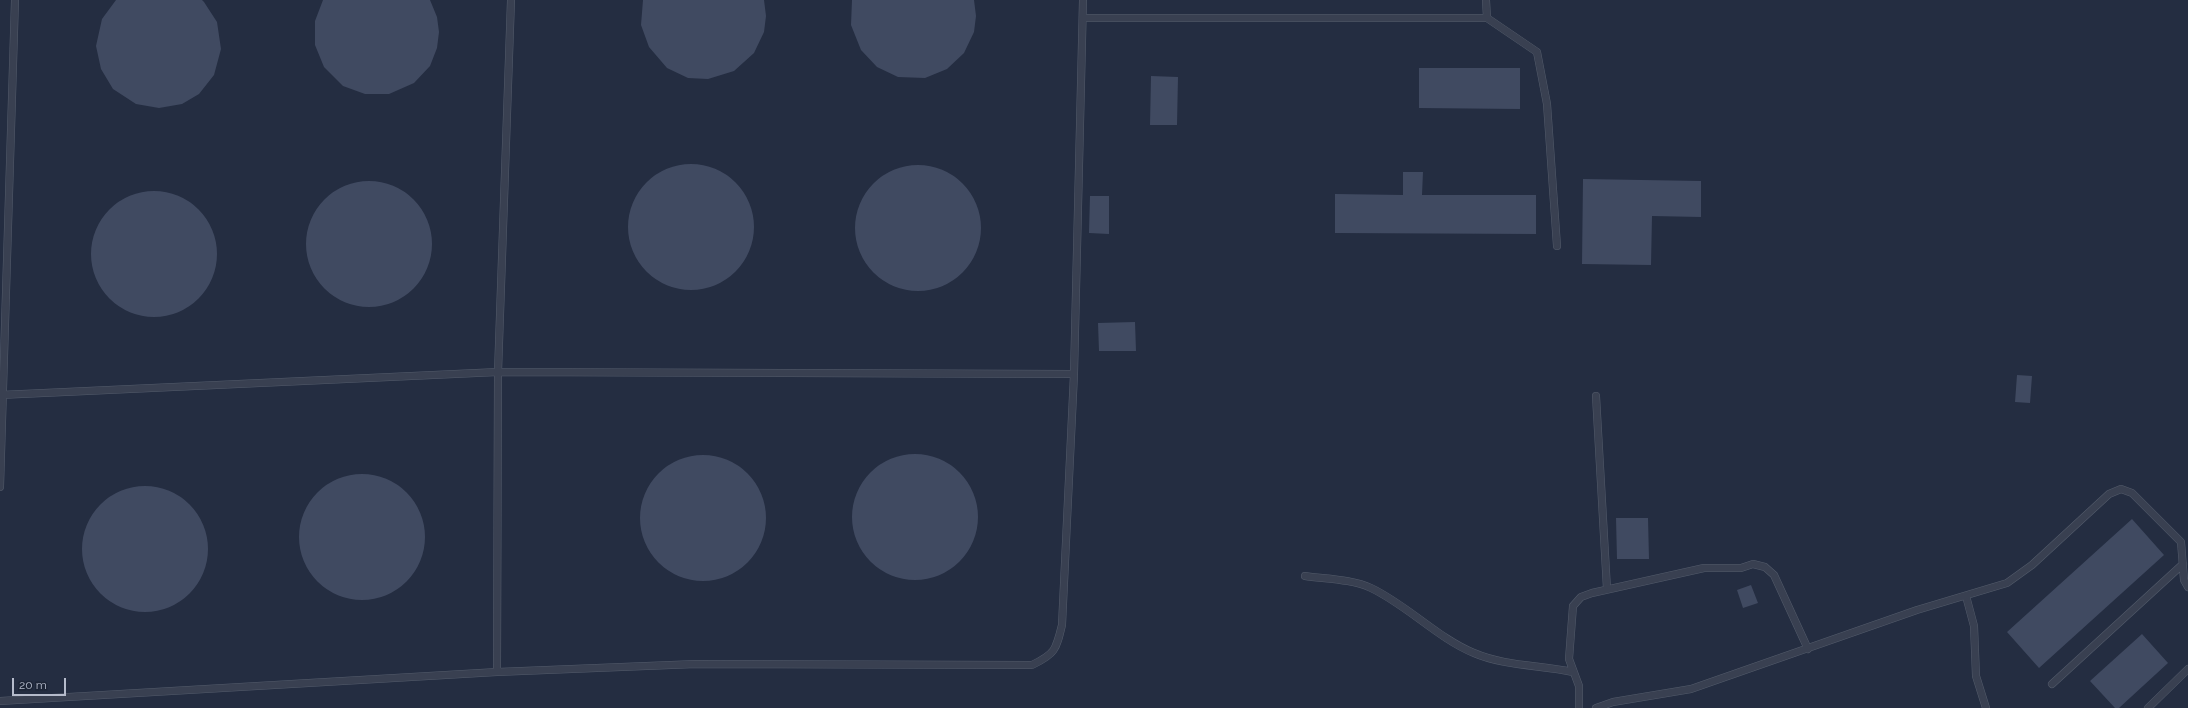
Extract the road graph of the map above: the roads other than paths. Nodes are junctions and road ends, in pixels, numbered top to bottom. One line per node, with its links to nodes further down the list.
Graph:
1 (14, 0): 10 (lane)
2 (511, 0): 8 (lane)
3 (1083, 0): 5 (lane)
4 (1486, 0): 6 (lane)
5 (1083, 18): 6 (lane); 9 (lane)
6 (1487, 18): 7 (lane)
7 (1557, 246)
8 (498, 372): 9 (lane); 10 (lane); 20 (lane)
9 (1074, 374): 20 (lane)
10 (1, 395): 12 (lane)
11 (1596, 396): 16 (lane)
12 (0, 487)
13 (2183, 564): 15 (lane); 17 (lane); 22 (lane)
14 (1305, 576): 21 (lane)
15 (2188, 587)
16 (1607, 589): 18 (lane); 21 (lane)
17 (1966, 596): 18 (lane); 26 (lane)
18 (1808, 649): 25 (lane)
19 (2188, 669): 27 (lane)
20 (497, 672): 23 (lane)
21 (1573, 672): 24 (lane)
22 (2052, 684)
23 (0, 701)
24 (1579, 708)
25 (1596, 708)
26 (1986, 708)
27 (2148, 708)

